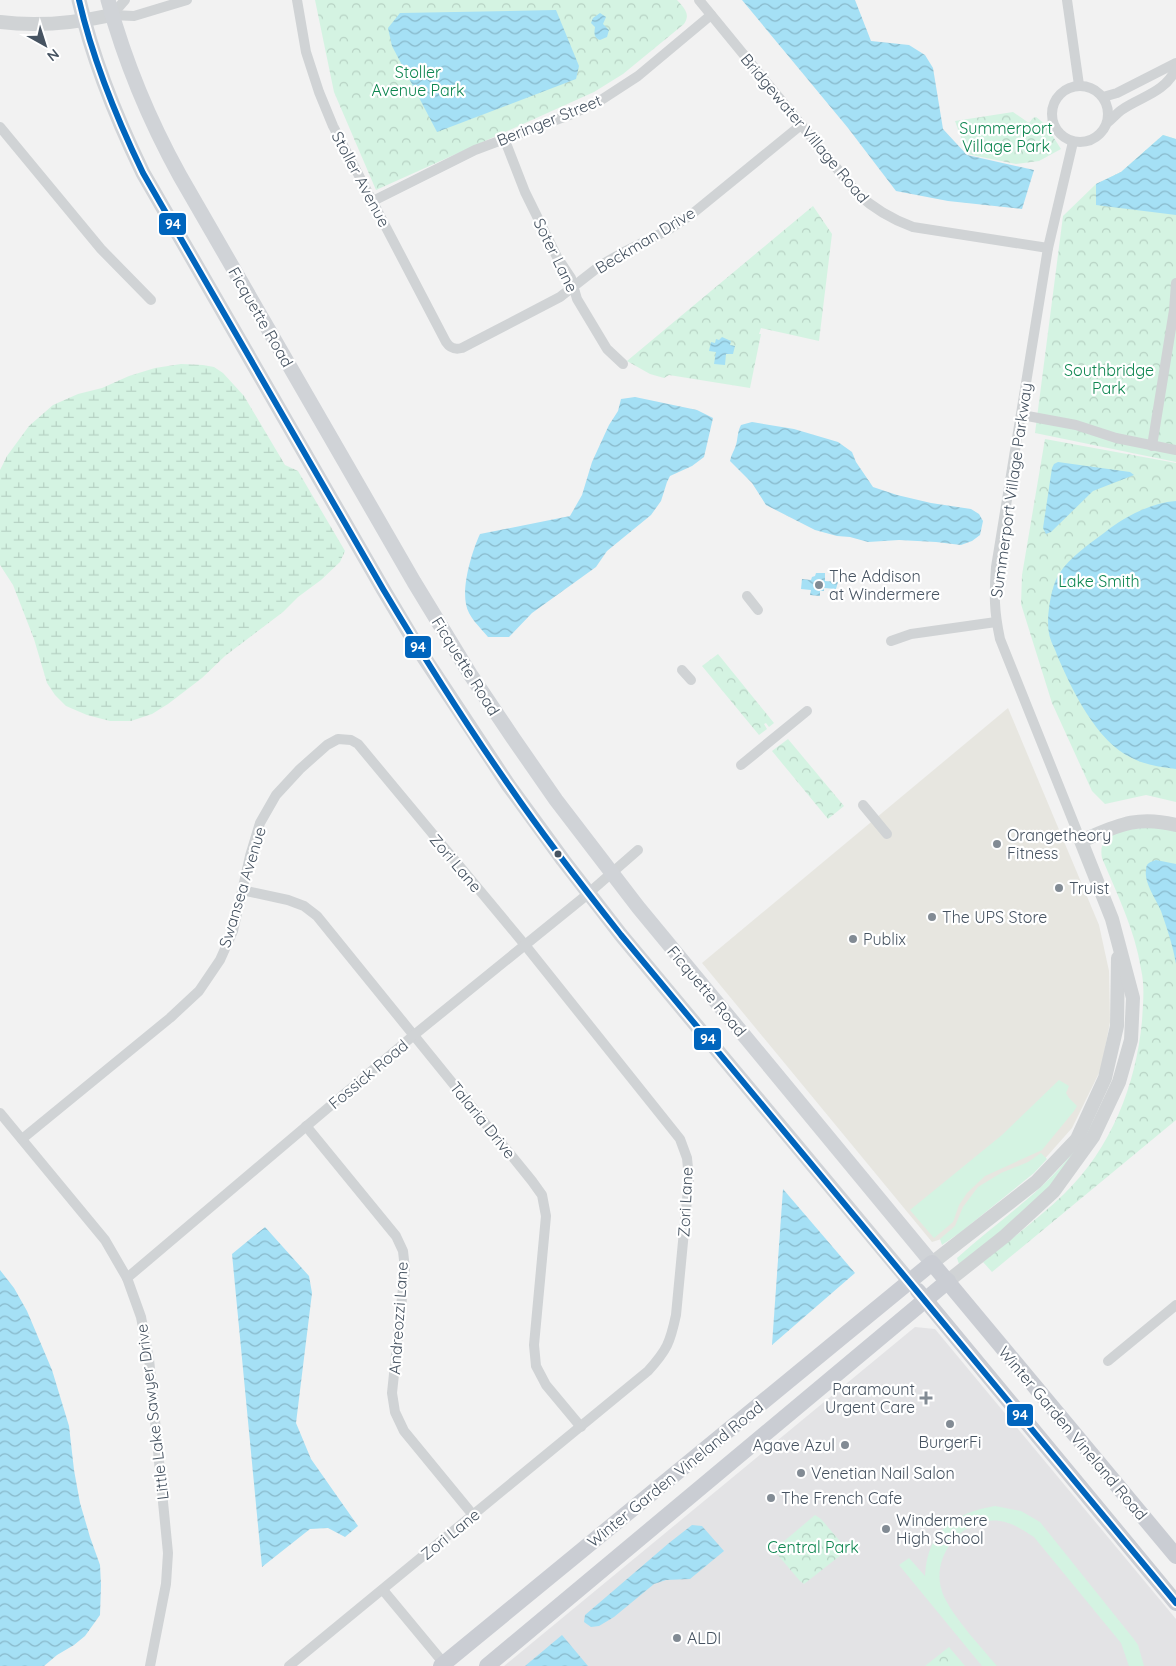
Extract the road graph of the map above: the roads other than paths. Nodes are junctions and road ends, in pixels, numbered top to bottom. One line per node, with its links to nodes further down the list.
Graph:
1 (78, 0): 10 (main road, Ficquette Road)
2 (108, 0): 8 (main road, Ficquette Road)
3 (125, 0): 8 (street)
4 (187, 0): 8 (street)
5 (297, 0): 21 (street, Stoller Avenue)
6 (698, 0): 9 (street, Bridgewater Village Road)
7 (1067, 0): 14 (street)
8 (112, 15): 10 (street); 46 (main road, Ficquette Road)
9 (711, 15): 17 (street, Bridgewater Village Road); 19 (street, Beringer Street)
10 (84, 21): 11 (street); 48 (main road, Ficquette Road)
11 (0, 22)
12 (1176, 63): 15 (street)
13 (1176, 69): 16 (street)
14 (1079, 85): 15 (street); 20 (street)
15 (1103, 97): 16 (street)
16 (1108, 122): 20 (street)
17 (801, 125): 22 (street, Bridgewater Village Road); 24 (street, Beckman Drive)
18 (0, 127): 25 (street)
19 (504, 138): 21 (street, Beringer Street); 24 (street, Soter Lane)
20 (1073, 142): 22 (street, Summerport Village Parkway)
21 (373, 201): 27 (street, Stoller Avenue)
22 (1048, 248): 29 (street, Summerport Village Parkway)
23 (1176, 283): 26 (street)
24 (573, 287): 27 (street, Beckman Drive); 28 (street, Soter Lane)
25 (151, 300)
26 (1175, 309): 30 (street)
27 (451, 348)
28 (623, 364)
29 (1022, 415): 30 (street); 34 (street, Summerport Village Parkway)
30 (1152, 446): 31 (street)
31 (1176, 450)
32 (747, 596): 33 (street)
33 (758, 610)
34 (996, 622): 35 (street); 44 (street, Summerport Village Parkway)
35 (891, 641)
36 (682, 670): 37 (street)
37 (691, 680)
38 (807, 711): 40 (street)
39 (351, 740): 47 (street, Swansea Avenue); 50 (street, Zori Lane)
40 (741, 765)
41 (863, 805): 43 (street)
42 (1176, 825): 44 (street)
43 (887, 834)
44 (1081, 841): 49 (street, Summerport Village Parkway)
45 (638, 850): 46 (street, Fossick Road)
46 (611, 873): 48 (street, Fossick Road); 57 (main road, Ficquette Road)
47 (242, 890): 51 (street, Talaria Drive); 56 (street, Swansea Avenue)
48 (588, 893): 50 (street, Fossick Road); 59 (main road, Ficquette Road)
49 (1118, 940): 52 (street, Summerport Village Parkway); 53 (street, Summerport Village Parkway)
50 (525, 945): 51 (street, Fossick Road); 64 (street, Zori Lane)
51 (414, 1035): 55 (street, Fossick Road); 64 (street, Talaria Drive)
52 (1105, 1078): 53 (street); 57 (street, Summerport Village Parkway)
53 (1119, 1082): 60 (street, Summerport Village Parkway)
54 (0, 1113): 56 (street, Little Lake Sawyer Drive)
55 (306, 1126): 58 (street, Fossick Road); 65 (street, Andreozzi Lane)
56 (22, 1140): 58 (street, Little Lake Sawyer Drive)
57 (932, 1263): 59 (main road, Winter Garden Vineland Road); 60 (main road, Winter Garden Vineland Road)
58 (128, 1278): 70 (street, Little Lake Sawyer Drive)
59 (910, 1282): 61 (main road, Winter Garden Vineland Road); 69 (main road, Winter Garden Vineland Road)
60 (948, 1282): 61 (main road, Summerport Village Parkway); 66 (main road, Winter Garden Vineland Road)
61 (925, 1300): 68 (main road, Winter Garden Vineland Road); 72 (main road, Winter Garden Vineland Road)
62 (1176, 1305): 63 (street)
63 (1108, 1361)
64 (580, 1427): 65 (street, Zori Lane)
65 (473, 1515): 67 (street, Zori Lane)
66 (1176, 1556)
67 (382, 1590): 69 (street); 71 (street, Zori Lane)
68 (1176, 1603)
69 (444, 1665)
70 (150, 1666)
71 (289, 1666)
72 (487, 1666)

